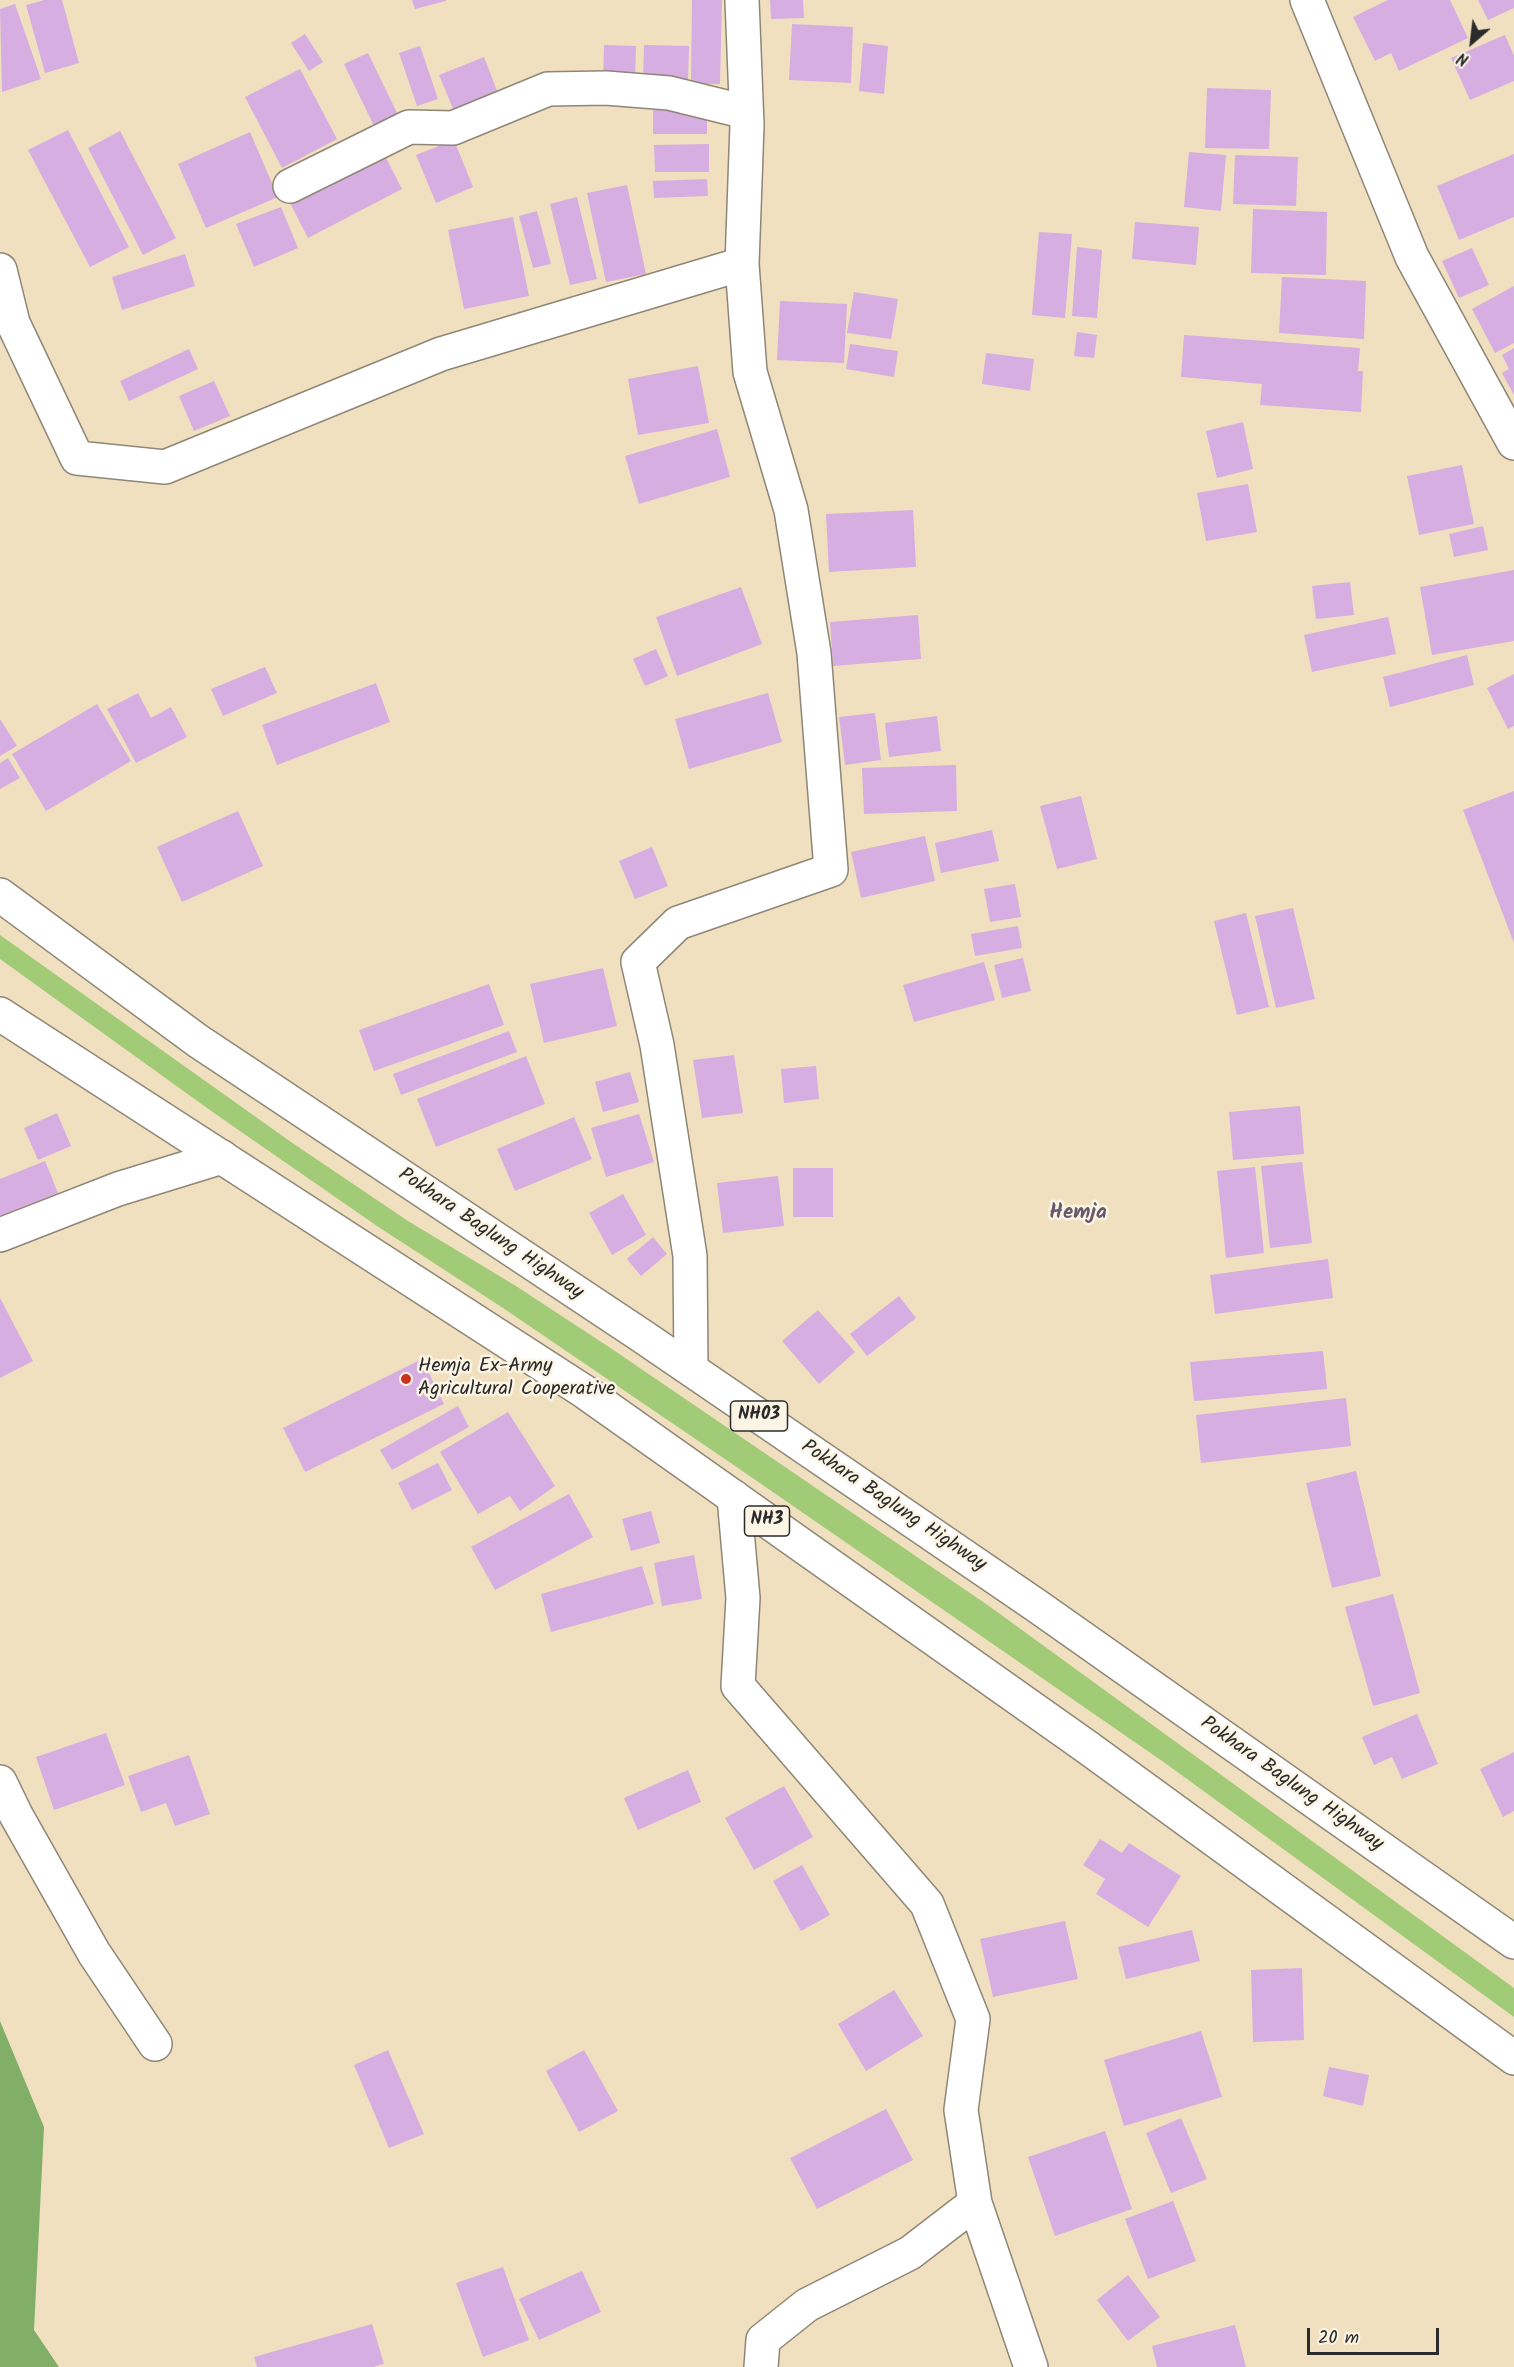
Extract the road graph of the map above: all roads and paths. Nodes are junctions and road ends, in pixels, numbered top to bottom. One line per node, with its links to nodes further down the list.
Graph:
1 (742, 0): 3 (main road)
2 (1307, 0): 7 (main road)
3 (746, 112): 4 (main road); 5 (main road)
4 (290, 186)
5 (742, 264): 6 (main road); 12 (main road)
6 (0, 270)
7 (1514, 443)
8 (0, 896): 12 (main road, Pokhara Baglung Highway / NH03)
9 (0, 1014): 10 (main road, NH3)
10 (222, 1157): 11 (main road); 13 (main road, NH3)
11 (0, 1235)
12 (691, 1369): 15 (main road, Pokhara Baglung Highway / NH03)
13 (734, 1497): 17 (main road, NH3); 18 (main road)
14 (0, 1782): 16 (main road)
15 (1514, 1942)
16 (155, 2044)
17 (1514, 2058)
18 (975, 2203): 19 (main road); 20 (main road)
19 (761, 2367)
20 (1031, 2367)

